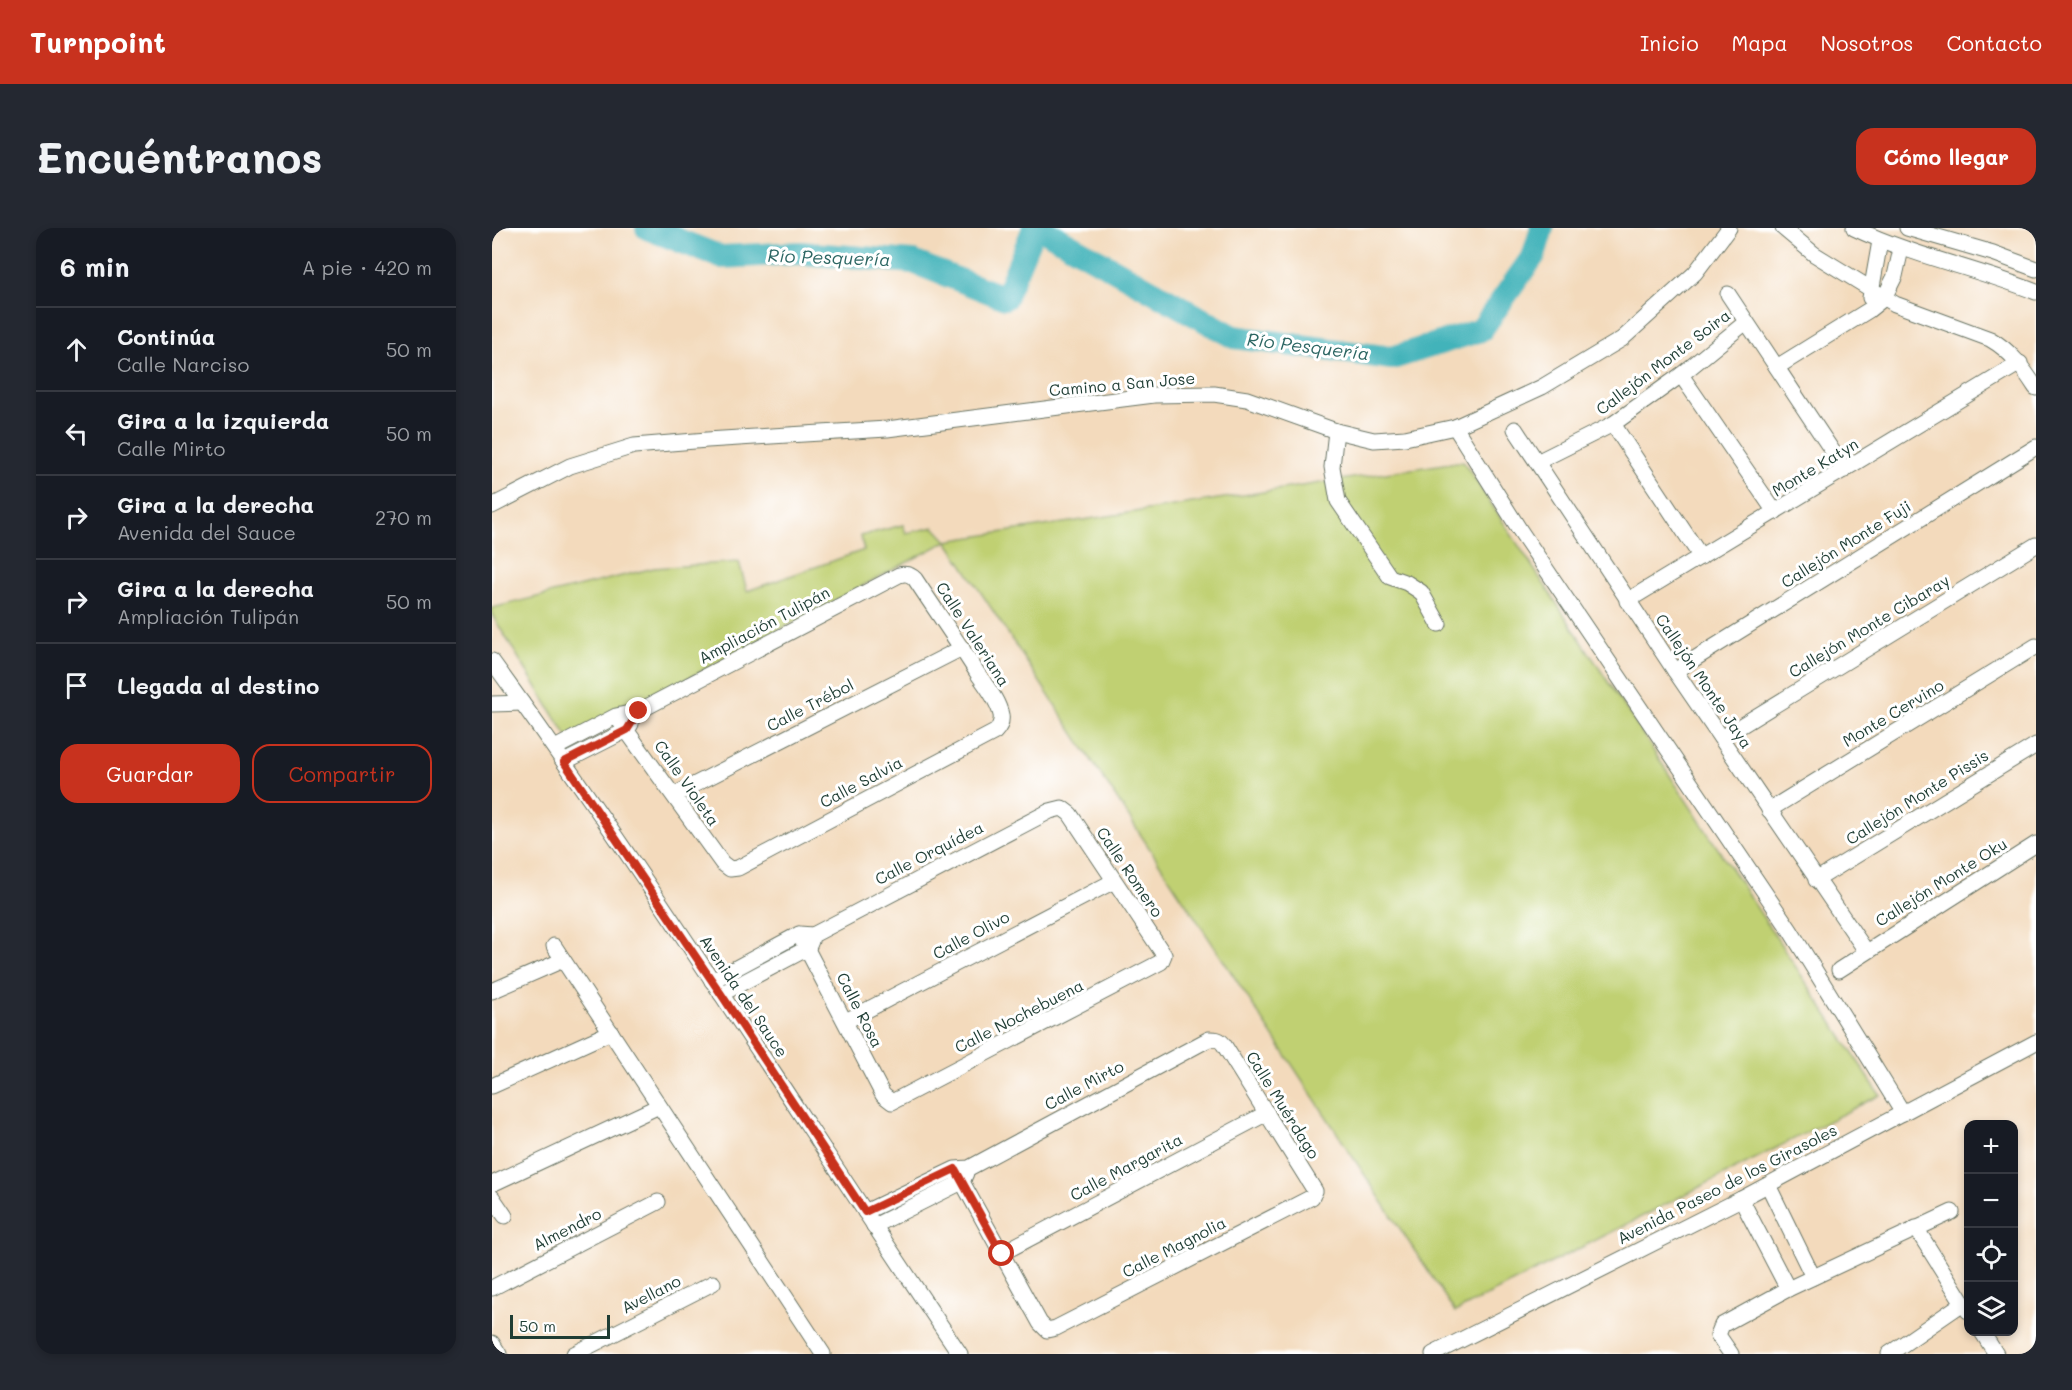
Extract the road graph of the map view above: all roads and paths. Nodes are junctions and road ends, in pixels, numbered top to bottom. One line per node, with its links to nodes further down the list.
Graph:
1 (1729, 228): 19 (street, Camino a San Jose)
2 (1783, 228): 8 (street)
3 (1854, 228): 5 (street)
4 (1906, 228): 7 (street)
5 (1880, 241): 6 (street); 8 (street)
6 (1901, 249): 9 (street); 11 (street)
7 (2036, 269)
8 (1871, 289): 11 (street); 12 (street)
9 (2036, 292)
10 (1728, 294): 13 (street)
11 (1884, 298): 12 (street); 14 (street)
12 (1869, 310): 15 (street)
13 (1746, 322): 15 (street); 16 (street, Callejón Monte Soira)
14 (2020, 363): 17 (street); 24 (street, Monte Katyn)
15 (1776, 367): 24 (street)
16 (1681, 375): 18 (street, Callejón Monte Soira); 26 (street)
17 (2036, 388)
18 (1613, 424): 23 (street, Callejón Monte Soira); 28 (street)
19 (1455, 427): 21 (street, Camino a San Jose); 69 (street)
20 (1515, 429): 23 (street, Callejón Monte Jaya)
21 (1336, 431): 25 (street, Camino a San Jose); 31 (street)
22 (2036, 447): 35 (street, Callejón Monte Fuji)
23 (1537, 462): 30 (street, Callejón Monte Jaya)
24 (1845, 470): 26 (street, Monte Katyn)
25 (492, 506)
26 (1775, 512): 28 (street, Monte Katyn)
27 (2036, 545): 42 (street, Callejón Monte Cibaray)
28 (1701, 557): 30 (street, Monte Katyn)
29 (906, 573): 33 (street, Calle Valeriana); 38 (street, Ampliación Tulipán)
30 (1628, 601): 35 (street, Callejón Monte Jaya)
31 (1439, 624)
32 (2036, 646): 48 (street, Monte Cervino)
33 (962, 648): 40 (street, Calle Valeriana); 46 (street, Calle Trébol)
34 (492, 662): 36 (street, Avenida del Sauce)
35 (1675, 671): 42 (street, Callejón Monte Jaya)
36 (522, 703): 37 (street); 44 (street, Avenida del Sauce)
37 (492, 704)
38 (639, 711): 39 (street, Ampliación Tulipán); 41 (street)
39 (616, 716): 41 (street, Calle Violeta); 44 (street, Ampliación Tulipán)
40 (1001, 720): 50 (street, Calle Salvia)
41 (627, 730): 45 (street); 46 (street, Calle Violeta)
42 (1721, 738): 48 (street, Callejón Monte Jaya)
43 (2036, 745): 51 (street, Callejón Monte Pissis)
44 (555, 748): 45 (street, Avenida del Sauce)
45 (564, 762): 59 (street, Avenida del Sauce)
46 (674, 795): 50 (street, Calle Violeta)
47 (1062, 808): 52 (street, Calle Romero); 53 (street, Calle Orquídea)
48 (1768, 810): 51 (street, Callejón Monte Jaya)
49 (2036, 844): 55 (street, Callejón Monte Oku)
50 (730, 869)
51 (1816, 880): 55 (street, Callejón Monte Jaya)
52 (1114, 881): 56 (street, Calle Romero); 61 (street, Calle Olivo)
53 (807, 939): 59 (street, Calle Orquídea); 61 (street, Calle Rosa)
54 (554, 946): 57 (street)
55 (1866, 951): 58 (street, Callejón Monte Oku)
56 (1164, 958): 66 (street, Calle Nochebuena)
57 (563, 960): 60 (street); 62 (street)
58 (1839, 970)
59 (717, 987): 77 (street, Avenida del Sauce)
60 (492, 991)
61 (846, 1021): 66 (street, Calle Rosa)
62 (610, 1032): 65 (street); 67 (street)
63 (1218, 1039): 68 (street, Calle Muérdago); 70 (street, Calle Mirto)
64 (2036, 1042): 69 (street, Avenida Paseo de los Girasoles)
65 (492, 1086)
66 (888, 1101)
67 (659, 1106): 71 (street); 93 (street)
68 (1267, 1113): 73 (street, Calle Muérdago); 82 (street, Calle Margarita)
69 (1903, 1113): 72 (street, Avenida Paseo de los Girasoles)
70 (962, 1173): 77 (street, Calle Mirto); 80 (street, Calle Mirto); 82 (street)
71 (492, 1184)
72 (1768, 1185): 75 (street, Avenida Paseo de los Girasoles); 83 (street)
73 (1315, 1191): 82 (street, Calle Magnolia)
74 (492, 1197): 79 (street)
75 (1741, 1199): 86 (street); 95 (street, Avenida Paseo de los Girasoles)
76 (658, 1202): 85 (street, Almendro)
77 (865, 1212): 80 (street, Avenida del Sauce)
78 (1952, 1212): 81 (street)
79 (505, 1216)
80 (874, 1226): 94 (street, Avenida del Sauce)
81 (1916, 1228): 83 (street); 87 (street)
82 (1002, 1254)
83 (1814, 1277): 86 (street)
84 (713, 1283): 92 (street, Avellano)
85 (492, 1288)
86 (1788, 1289): 96 (street)
87 (1964, 1304)
88 (1964, 1308): 97 (street)
89 (1985, 1336): 98 (street)
90 (492, 1343): 91 (street)
91 (499, 1354)
92 (574, 1354)
93 (823, 1354)
94 (960, 1354)
95 (1433, 1354)
96 (1731, 1354)
97 (1889, 1354)
98 (1996, 1354)

